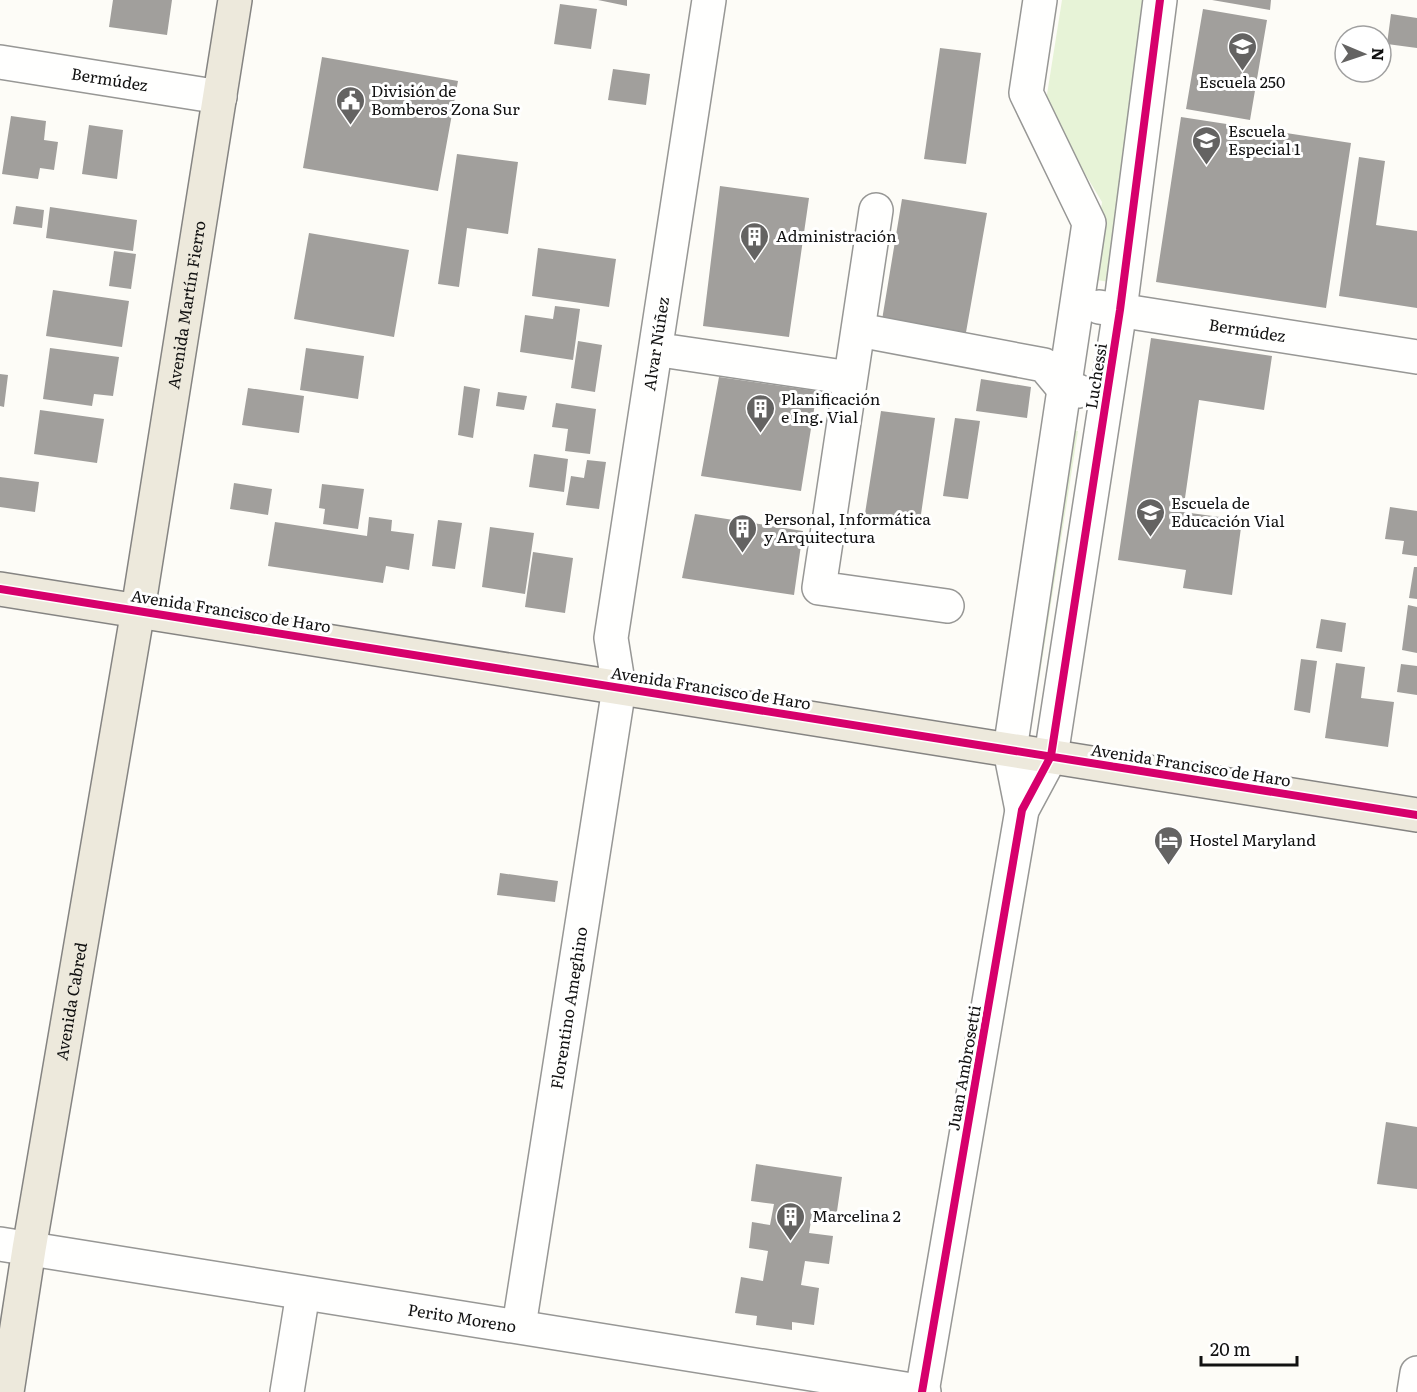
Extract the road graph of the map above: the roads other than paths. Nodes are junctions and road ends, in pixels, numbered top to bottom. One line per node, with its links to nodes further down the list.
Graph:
1 (235, 0): 6 (main road, Avenida Martín Fierro)
2 (709, 0): 19 (street, Alvar Núñez)
3 (1040, 0): 8 (street, Luchessi)
4 (1160, 0): 9 (street, Luchessi)
5 (0, 62): 6 (street, Bermúdez)
6 (220, 97): 18 (main road, Avenida Martín Fierro)
7 (876, 210): 10 (street)
8 (1077, 303): 9 (street, Bermúdez); 14 (street, Luchessi)
9 (1120, 310): 12 (street, Bermúdez); 15 (street, Luchessi)
10 (859, 330): 13 (street); 14 (street)
11 (674, 352): 13 (street)
12 (1417, 357)
13 (850, 378): 17 (street)
14 (1064, 389): 15 (street); 20 (street, Luchessi)
15 (1106, 395): 21 (street, Luchessi)
16 (0, 589): 18 (main road, Avenida Francisco de Haro)
17 (947, 606)
18 (138, 610): 19 (main road, Avenida Francisco de Haro); 24 (main road, Avenida Cabred)
19 (619, 688): 20 (main road, Avenida Francisco de Haro); 26 (street, Florentino Ameghino)
20 (1010, 750): 21 (main road, Avenida Francisco de Haro); 22 (street, Juan Ambrosetti)
21 (1051, 756): 22 (street, Juan Ambrosetti); 23 (main road, Avenida Francisco de Haro)
22 (1022, 810): 30 (street, Juan Ambrosetti)
23 (1417, 815)
24 (14, 1246): 25 (street, Perito Moreno); 28 (main road, Avenida Cabred)
25 (303, 1293): 26 (street, Perito Moreno); 29 (street)
26 (519, 1326): 30 (street, Perito Moreno)
27 (1417, 1373): 31 (street)
28 (7, 1392)
29 (287, 1392)
30 (923, 1392)
31 (1414, 1392)

